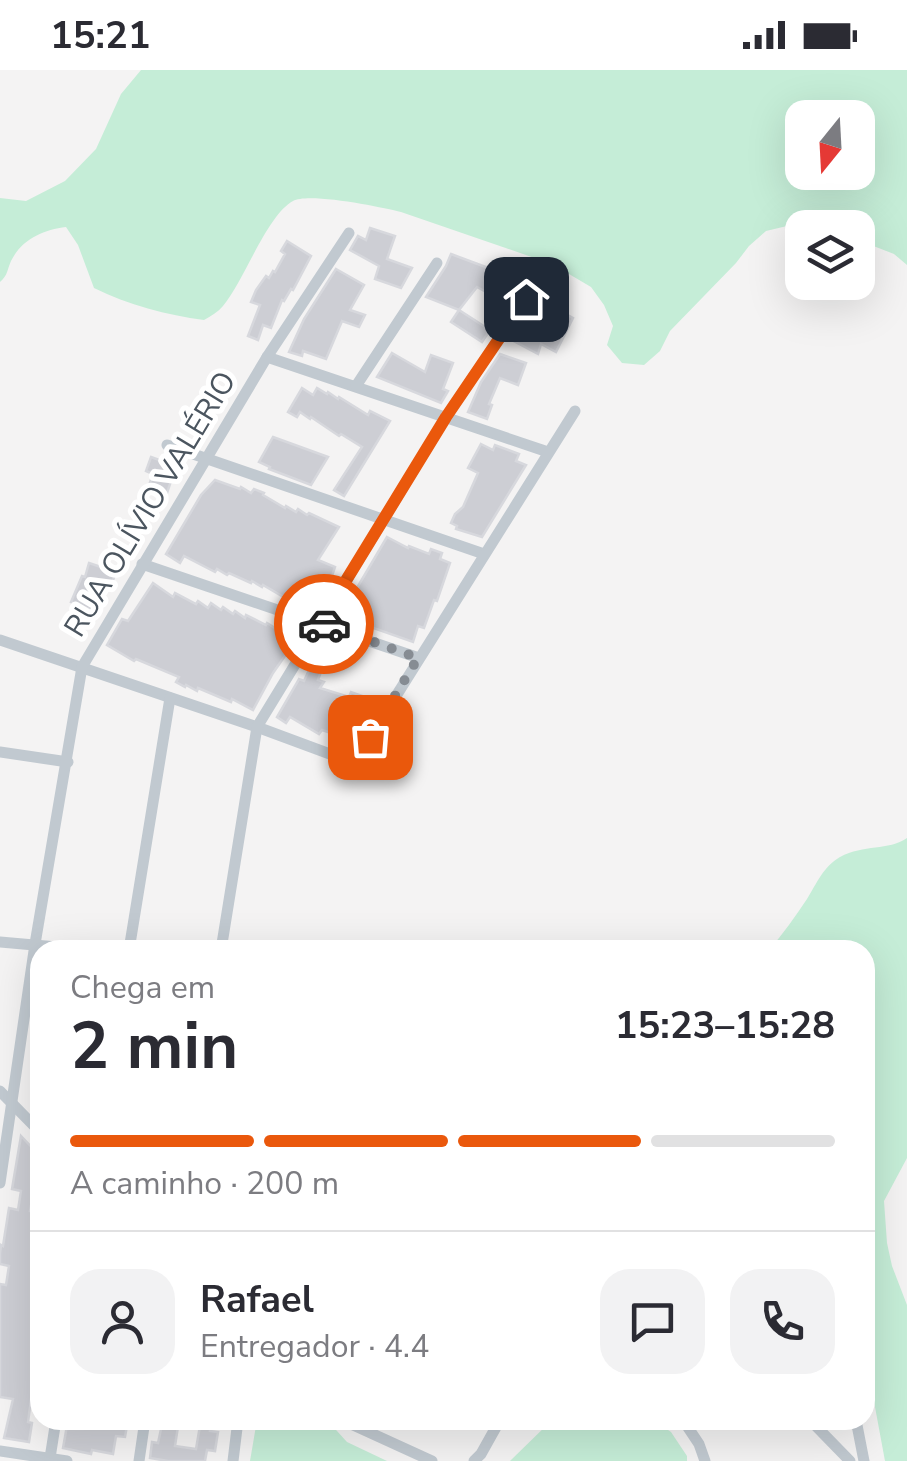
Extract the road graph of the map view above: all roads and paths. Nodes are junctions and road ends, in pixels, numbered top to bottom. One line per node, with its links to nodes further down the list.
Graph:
1 (349, 233): 4 (street, RUA OLÍVIO VALÉRIO)
2 (437, 264): 5 (street)
3 (526, 299): 7 (street)
4 (267, 356): 5 (street); 10 (street, RUA OLÍVIO VALÉRIO)
5 (356, 386): 7 (street)
6 (575, 411): 9 (street)
7 (446, 417): 9 (street); 11 (street)
8 (167, 444): 10 (street)
9 (548, 452): 12 (street)
10 (206, 458): 11 (street); 13 (street, RUA OLÍVIO VALÉRIO)
11 (382, 520): 12 (street); 14 (street)
12 (484, 554): 16 (street)
13 (142, 564): 14 (street); 17 (street, RUA OLÍVIO VALÉRIO)
14 (320, 623): 16 (street); 19 (street)
15 (0, 640): 17 (street)
16 (418, 658): 19 (street)
17 (82, 666): 18 (street); 21 (street, RUA OLÍVIO VALÉRIO)
18 (170, 698): 19 (street); 23 (street)
19 (258, 726): 24 (street)
20 (0, 752): 21 (street)
21 (68, 762): 22 (street, RUA OLÍVIO VALÉRIO)
22 (36, 940)
23 (132, 940)
24 (223, 940)
25 (0, 942): 26 (street)
26 (30, 944)
27 (30, 978): 29 (street, RUA OLÍVIO VALÉRIO)
28 (0, 1091): 29 (street)
29 (12, 1102): 30 (street); 31 (street, RUA OLÍVIO VALÉRIO)
30 (30, 1121)
31 (0, 1183)
32 (54, 1430): 41 (street)
33 (144, 1430): 43 (street)
34 (237, 1430): 44 (street)
35 (363, 1430): 45 (street)
36 (490, 1430): 46 (street)
37 (690, 1430): 47 (street)
38 (820, 1430): 48 (street)
39 (858, 1430): 49 (street)
40 (0, 1450): 41 (street)
41 (50, 1458): 42 (street)
42 (67, 1461)
43 (139, 1461)
44 (233, 1461)
45 (432, 1461)
46 (474, 1461)
47 (705, 1461)
48 (850, 1461)
49 (864, 1461)

